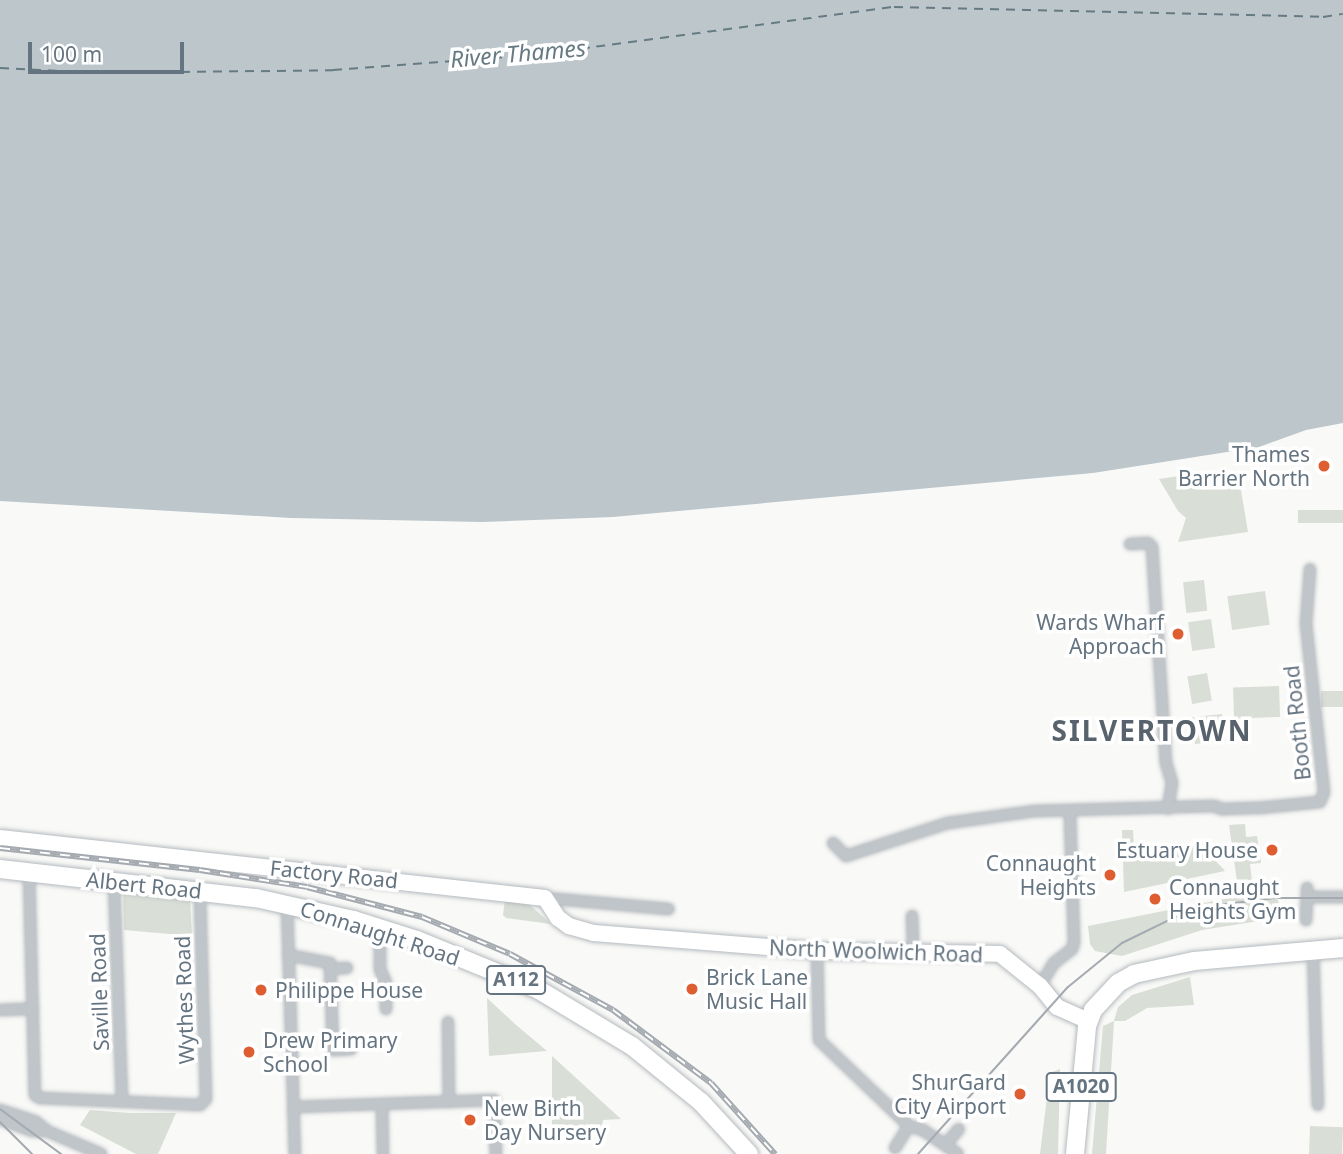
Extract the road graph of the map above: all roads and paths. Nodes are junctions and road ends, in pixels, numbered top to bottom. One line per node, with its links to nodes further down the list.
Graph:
1 (1130, 544): 3 (street)
2 (1310, 569): 3 (street, Booth Road)
3 (1168, 809): 4 (street)
4 (1070, 812): 6 (street); 25 (street)
5 (0, 838): 12 (street, Factory Road)
6 (833, 844)
7 (0, 869): 8 (main road, Albert Road / A112)
8 (29, 872): 9 (main road, Albert Road / A112); 26 (street)
9 (114, 882): 10 (main road, Albert Road / A112); 32 (street, Saville Road)
10 (200, 891): 13 (main road, Albert Road / A112); 32 (street, Wythes Road)
11 (1343, 897): 16 (street)
12 (545, 898): 14 (street, Factory Road); 20 (street, North Woolwich Road)
13 (287, 903): 17 (main road, Connaught Road / A112); 22 (street)
14 (669, 909)
15 (912, 916): 21 (street)
16 (1306, 920)
17 (380, 928): 27 (street); 44 (main road, Connaught Road / A112)
18 (1343, 948): 19 (main road, A1020)
19 (1313, 950): 29 (main road, A1020); 35 (street)
20 (817, 951): 21 (street, North Woolwich Road); 39 (street)
21 (913, 954): 25 (street, North Woolwich Road)
22 (288, 955): 24 (street); 36 (street)
23 (347, 968): 24 (street)
24 (331, 969): 31 (street)
25 (1040, 986): 29 (street, North Woolwich Road)
26 (33, 1009): 28 (street); 32 (street)
27 (386, 1009)
28 (0, 1010)
29 (1089, 1021): 50 (main road, A1020)
30 (448, 1022): 33 (street)
31 (351, 1049)
32 (122, 1101)
33 (449, 1102): 34 (street); 48 (street)
34 (382, 1104): 36 (street); 47 (street)
35 (1318, 1105)
36 (293, 1107): 46 (street)
37 (0, 1110): 41 (street)
38 (0, 1119): 41 (street)
39 (909, 1126): 42 (street); 43 (street)
40 (959, 1129): 42 (street)
41 (47, 1131): 45 (street)
42 (945, 1145): 49 (street)
43 (895, 1148)
44 (747, 1153)
45 (101, 1154)
46 (295, 1154)
47 (383, 1154)
48 (496, 1154)
49 (958, 1154)
50 (1075, 1154)

